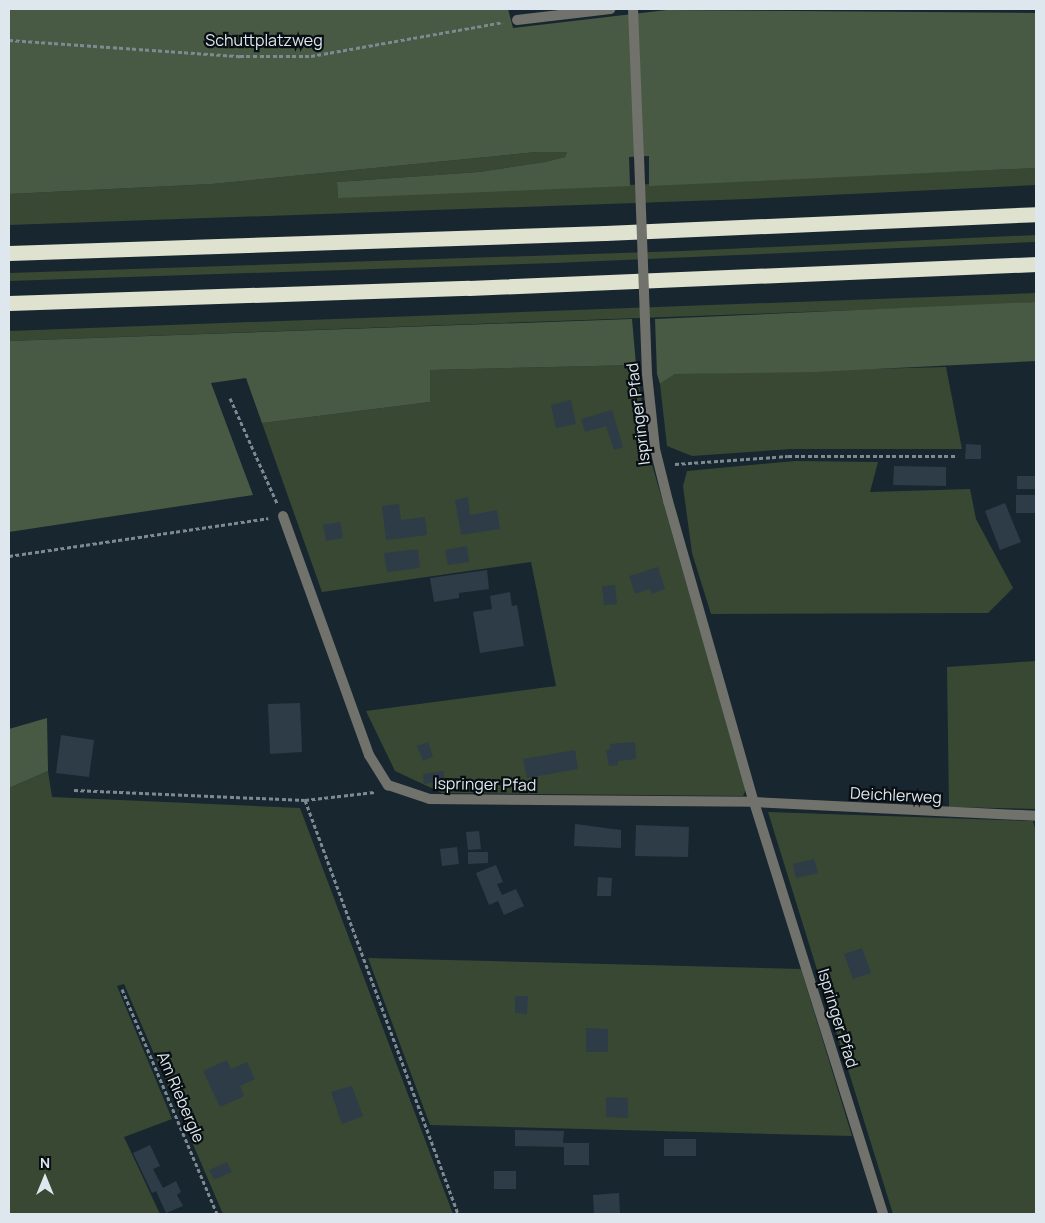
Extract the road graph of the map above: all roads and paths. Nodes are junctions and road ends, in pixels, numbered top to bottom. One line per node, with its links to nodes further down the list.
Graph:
1 (610, 9): 3 (lane)
2 (633, 9): 11 (lane, Ispringer Pfad, bridge)
3 (517, 20): 4 (path, Schuttplatzweg)
4 (9, 40)
5 (1036, 214): 6 (highway)
6 (9, 253)
7 (1036, 264): 8 (highway)
8 (9, 303)
9 (230, 398): 12 (path)
10 (955, 456): 11 (path)
11 (659, 466): 17 (lane, Ispringer Pfad)
12 (282, 516): 13 (path); 14 (lane)
13 (9, 556)
14 (388, 786): 16 (path); 17 (lane, Ispringer Pfad)
15 (74, 790): 16 (path)
16 (305, 800): 21 (path)
17 (754, 802): 18 (lane, Deichlerweg); 22 (lane, Ispringer Pfad)
18 (1036, 816)
19 (122, 988): 20 (path, Am Riebergle)
20 (217, 1214)
21 (458, 1214)
22 (883, 1214)

